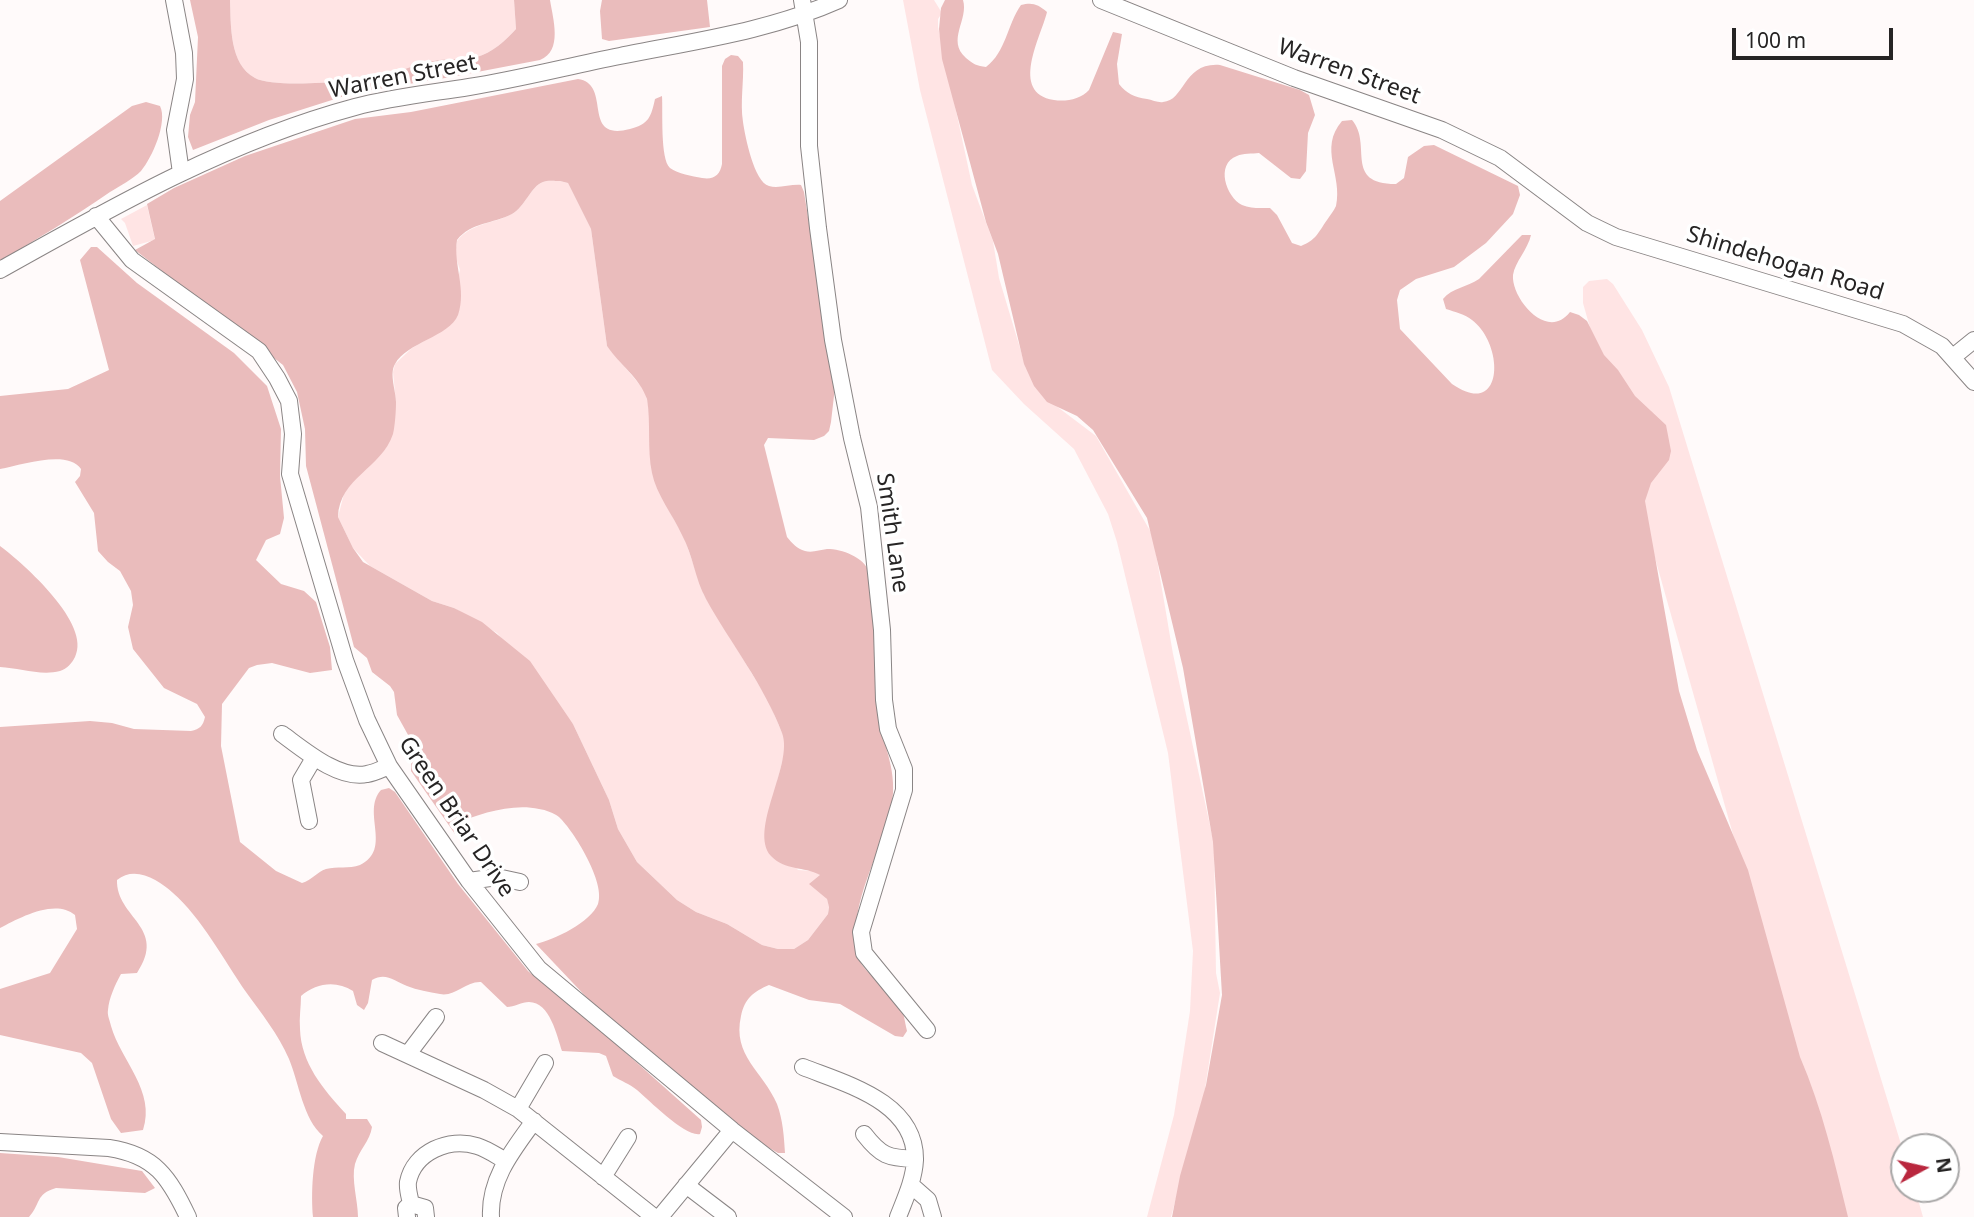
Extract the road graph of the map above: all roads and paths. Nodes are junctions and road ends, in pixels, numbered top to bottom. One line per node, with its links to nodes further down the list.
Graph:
1 (174, 0): 5 (street)
2 (839, 0): 4 (street, Warren Street)
3 (1101, 0): 6 (street, Warren Street)
4 (804, 8): 5 (street, Warren Street); 19 (street, Smith Lane)
5 (181, 173): 7 (street, Warren Street)
6 (1569, 211): 10 (street, Shindehogan Road)
7 (96, 216): 8 (street, Warren Street); 14 (street, Green Briar Drive)
8 (0, 270)
9 (1974, 340): 10 (street)
10 (1954, 356): 11 (street, Shindehogan Road)
11 (1974, 382)
12 (282, 734): 13 (street)
13 (314, 758): 14 (street); 15 (street)
14 (388, 766): 16 (street, Green Briar Drive)
15 (310, 821)
16 (469, 881): 17 (street); 26 (street, Green Briar Drive)
17 (520, 882)
18 (436, 1017): 21 (street)
19 (927, 1030)
20 (382, 1043): 21 (street)
21 (408, 1054): 24 (street)
22 (545, 1063): 24 (street)
23 (803, 1067): 30 (street)
24 (518, 1110): 25 (street)
25 (534, 1121): 31 (street); 32 (street)
26 (732, 1130): 33 (street); 41 (street, Green Briar Drive)
27 (864, 1134): 30 (street)
28 (628, 1137): 32 (street)
29 (0, 1142): 36 (street)
30 (915, 1159): 34 (street)
31 (506, 1161): 35 (street); 38 (street)
32 (603, 1177): 39 (street)
33 (686, 1185): 39 (street); 40 (street)
34 (911, 1185): 42 (street); 43 (street)
35 (409, 1211): 37 (street)
36 (188, 1217)
37 (426, 1217)
38 (491, 1217)
39 (657, 1217)
40 (728, 1217)
41 (844, 1217)
42 (898, 1217)
43 (933, 1217)

